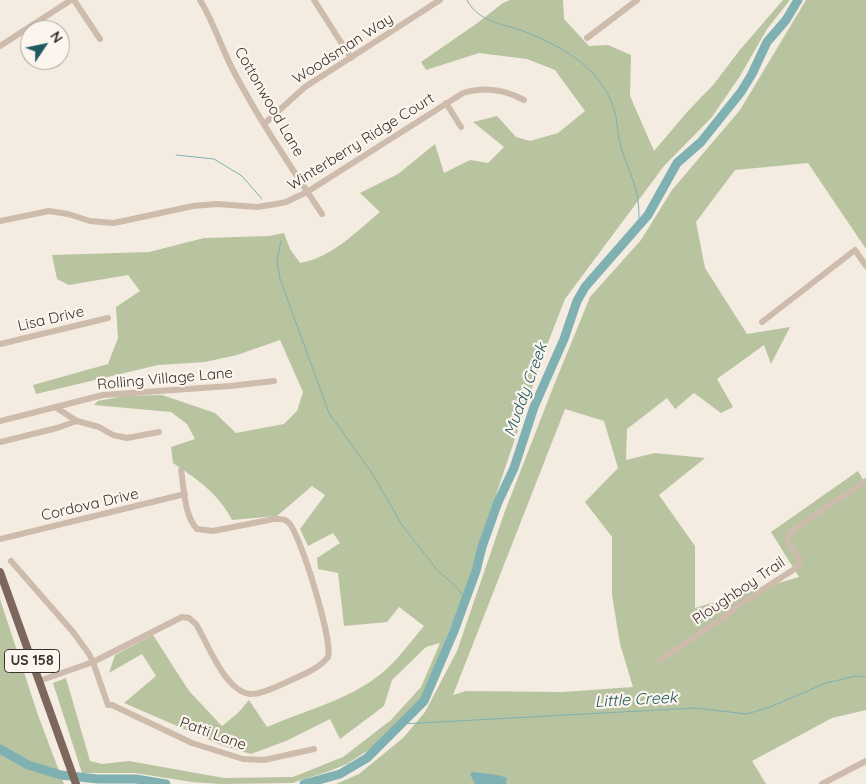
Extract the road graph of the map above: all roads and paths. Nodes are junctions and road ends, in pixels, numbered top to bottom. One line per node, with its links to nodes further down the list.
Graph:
1 (72, 0): 7 (street); 8 (street)
2 (200, 0): 12 (street, Cottonwood Lane)
3 (314, 0): 9 (street)
4 (440, 0): 9 (street, Woodsman Way)
5 (637, 0): 6 (street)
6 (587, 38)
7 (100, 39)
8 (0, 46)
9 (351, 58): 12 (street, Woodsman Way)
10 (524, 100): 11 (street, Winterberry Ridge Court)
11 (446, 103): 13 (street); 14 (street, Winterberry Ridge Court)
12 (264, 124): 14 (street, Cottonwood Lane)
13 (461, 127)
14 (307, 192): 15 (street, Cottonwood Lane); 16 (street, Winterberry Ridge Court)
15 (322, 214)
16 (0, 221)
17 (866, 266): 19 (street)
18 (108, 318): 20 (street, Lisa Drive)
19 (762, 322)
20 (0, 344)
21 (274, 381): 22 (street, Rolling Village Lane)
22 (55, 407): 23 (street, Rolling Village Lane); 24 (street)
23 (0, 421)
24 (77, 421): 25 (street); 26 (street)
25 (159, 432)
26 (0, 442)
27 (181, 470): 29 (street)
28 (866, 481): 33 (street, Ploughboy Trail)
29 (185, 494): 30 (street, Cordova Drive); 34 (street)
30 (0, 539)
31 (11, 560): 34 (street)
32 (0, 572): 35 (main road, US 158)
33 (660, 660)
34 (93, 662): 35 (street); 36 (street, Patti Lane)
35 (39, 681): 38 (main road, US 158)
36 (314, 749)
37 (866, 761): 39 (street)
38 (76, 784)
39 (822, 784)

